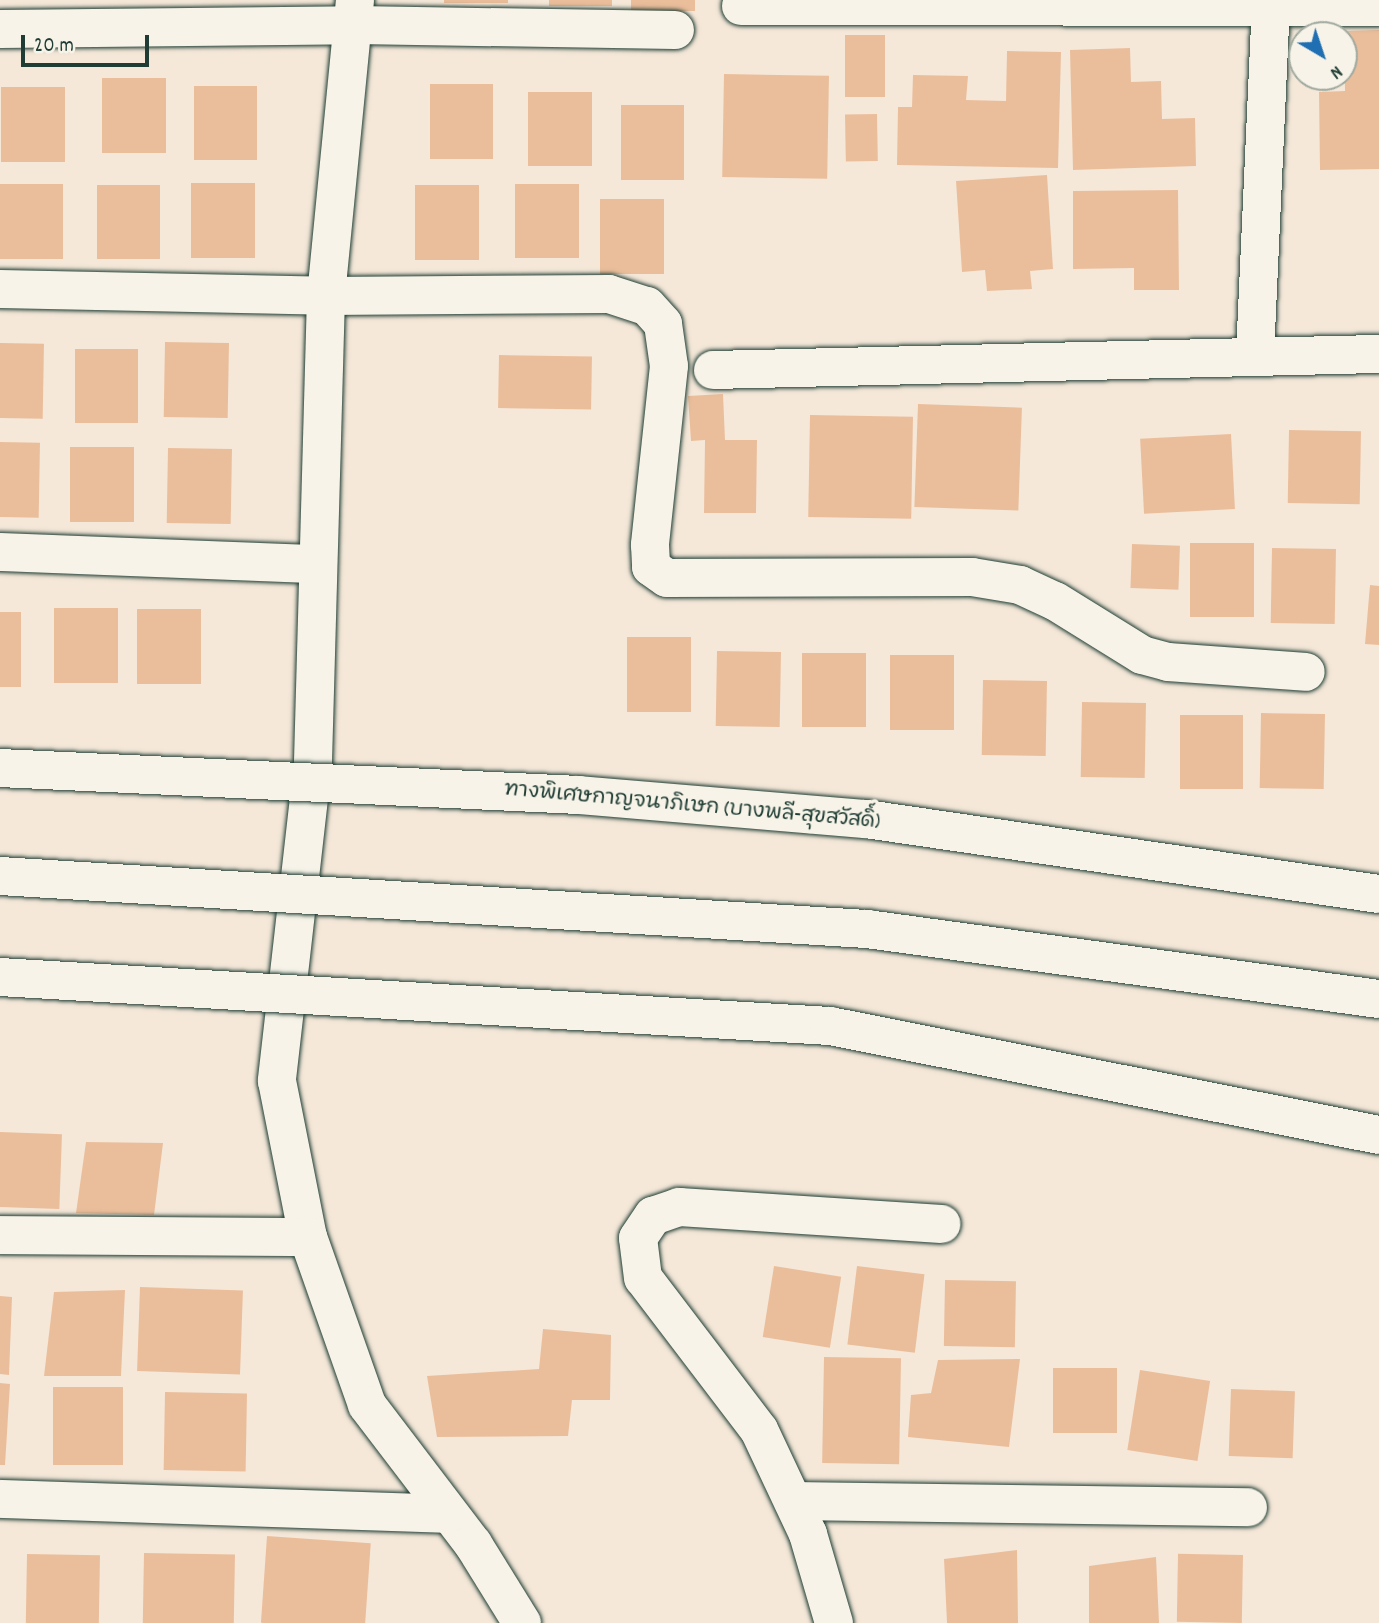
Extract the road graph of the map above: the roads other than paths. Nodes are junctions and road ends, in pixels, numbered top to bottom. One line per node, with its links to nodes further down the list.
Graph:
1 (1270, 4): 2 (main road); 3 (main road); 10 (main road)
2 (741, 6)
3 (1379, 7)
4 (355, 12): 5 (main road); 6 (main road); 8 (main road)
5 (0, 29)
6 (674, 30)
7 (0, 289): 8 (main road)
8 (326, 296): 13 (main road); 14 (main road)
9 (1379, 354): 10 (main road)
10 (1255, 355): 11 (main road)
11 (713, 370)
12 (0, 552): 13 (main road)
13 (318, 564): 23 (main road)
14 (1306, 671)
15 (0, 768): 17 (main road, ทางพิเศษกาญจนาภิเษก (บางพลี-สุขสวัสดิ์), bridge)
16 (0, 876): 19 (main road, bridge)
17 (1379, 894)
18 (0, 976): 20 (main road, bridge)
19 (1379, 999)
20 (1379, 1135)
21 (941, 1224): 25 (main road)
22 (0, 1235): 23 (main road)
23 (308, 1237): 27 (main road)
24 (0, 1499): 27 (main road)
25 (793, 1501): 26 (main road); 29 (main road)
26 (1248, 1507)
27 (448, 1514): 28 (main road)
28 (522, 1623)
29 (834, 1623)

